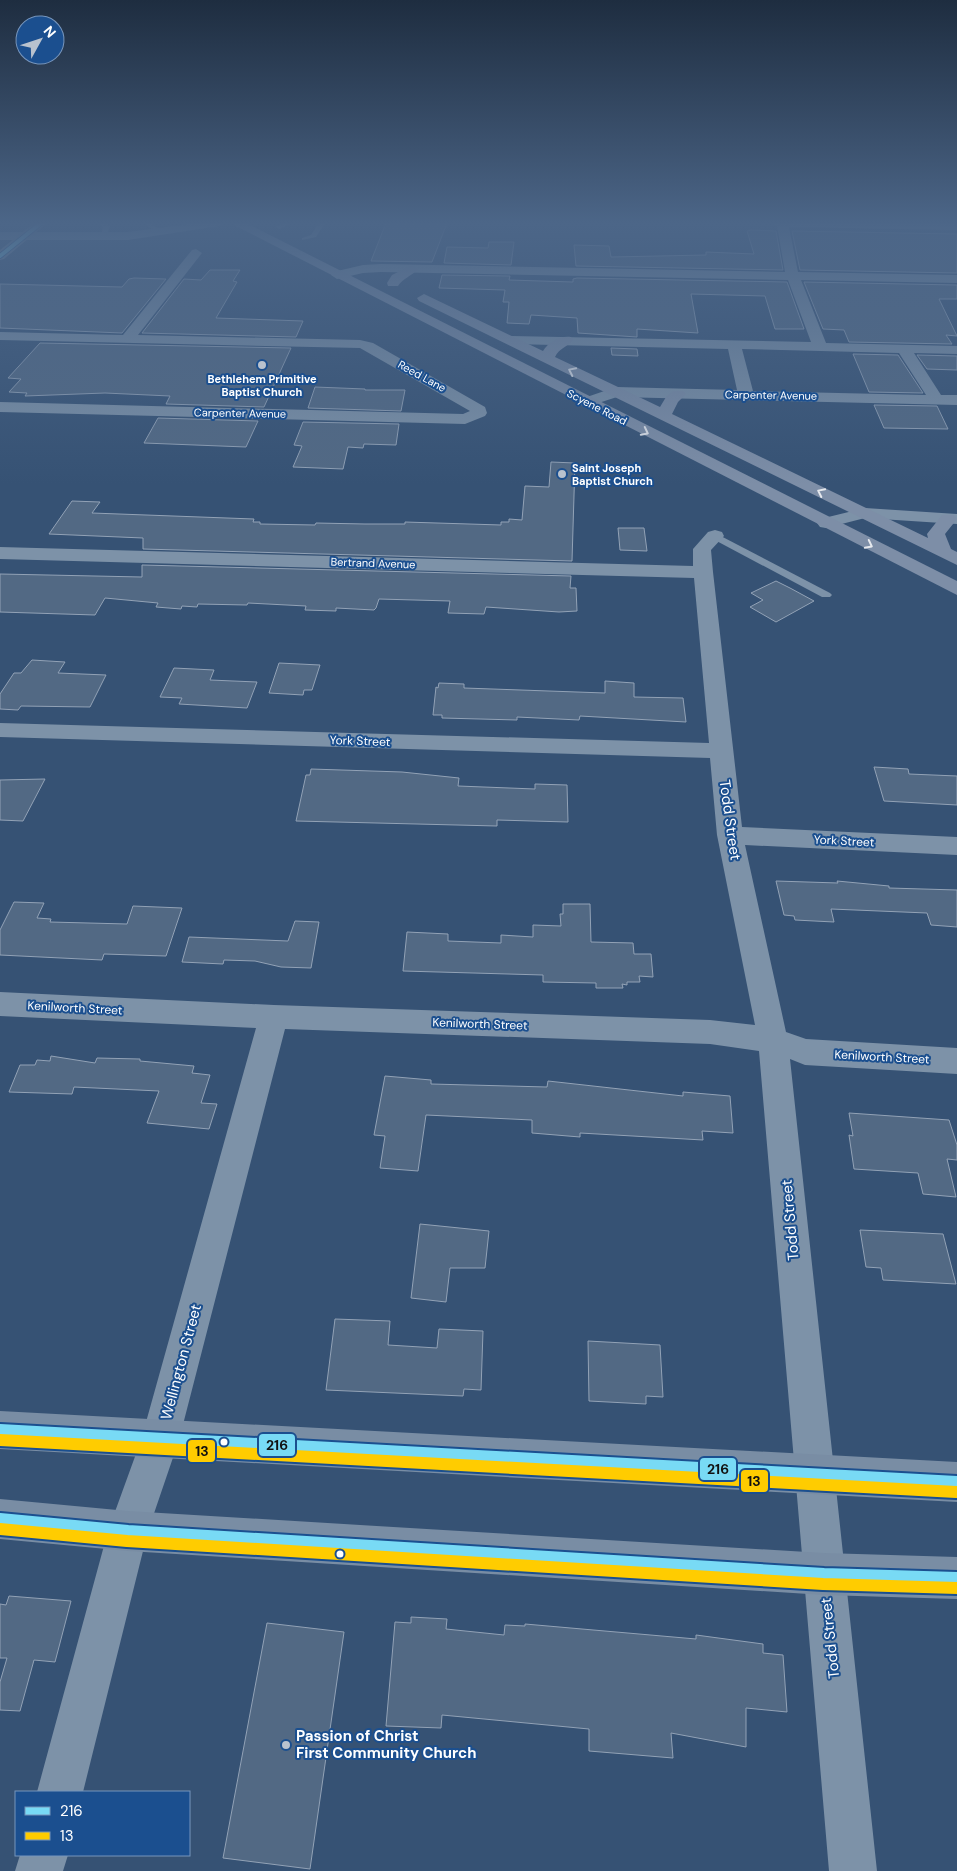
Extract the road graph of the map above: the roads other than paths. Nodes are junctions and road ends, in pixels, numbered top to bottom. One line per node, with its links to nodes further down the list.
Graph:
1 (150, 310): 6 (street)
2 (408, 310): 19 (main road, Scyene Road)
3 (449, 310): 7 (main road, Scyene Road)
4 (807, 310): 10 (street)
5 (0, 336): 6 (street, Reed Lane)
6 (127, 339): 21 (street, Reed Lane)
7 (511, 340): 8 (street); 13 (main road, Scyene Road)
8 (566, 340): 9 (street); 13 (main road)
9 (734, 344): 10 (street); 16 (street)
10 (820, 346): 11 (street)
11 (903, 348): 12 (street); 17 (street)
12 (957, 350)
13 (547, 358): 14 (main road, Scyene Road, one-way to 13)
14 (616, 392): 15 (street, Carpenter Avenue); 19 (street, Carpenter Avenue); 22 (main road, Scyene Road)
15 (678, 394): 16 (street, Carpenter Avenue); 22 (main road)
16 (746, 395): 17 (street, Carpenter Avenue)
17 (936, 399): 18 (street, Carpenter Avenue)
18 (957, 400)
19 (586, 402): 25 (main road, Scyene Road, one-way to 25)
20 (0, 407): 21 (street, Carpenter Avenue)
21 (479, 413)
22 (664, 416): 23 (main road, Scyene Road, one-way to 22)
23 (865, 513): 24 (street); 25 (street); 28 (main road, Scyene Road)
24 (952, 519): 28 (main road)
25 (826, 523): 30 (main road, Scyene Road, one-way to 30)
26 (715, 536): 29 (street); 31 (lane)
27 (0, 553): 29 (street, Bertrand Avenue)
28 (950, 555)
29 (704, 572): 33 (street, Todd Street)
30 (957, 589)
31 (826, 595)
32 (0, 730): 33 (street, York Street)
33 (721, 751): 34 (street, Todd Street)
34 (730, 835): 35 (street, York Street); 38 (street, Todd Street)
35 (957, 846)
36 (0, 1004): 37 (street, Kenilworth Street)
37 (274, 1017): 38 (street, Kenilworth Street); 41 (street, Wellington Street)
38 (772, 1040): 39 (street, Kenilworth Street); 42 (street, Todd Street)
39 (957, 1061)
40 (0, 1430): 41 (main road)
41 (160, 1440): 42 (main road); 45 (street, Wellington Street)
42 (814, 1474): 43 (main road); 46 (street, Todd Street)
43 (957, 1482)
44 (0, 1519): 45 (main road)
45 (128, 1531): 46 (main road); 48 (street, Wellington Street)
46 (824, 1574): 47 (main road); 51 (street, Todd Street)
47 (957, 1578)
48 (60, 1791)
49 (44, 1856): 50 (street)
50 (39, 1871)
51 (853, 1871)

